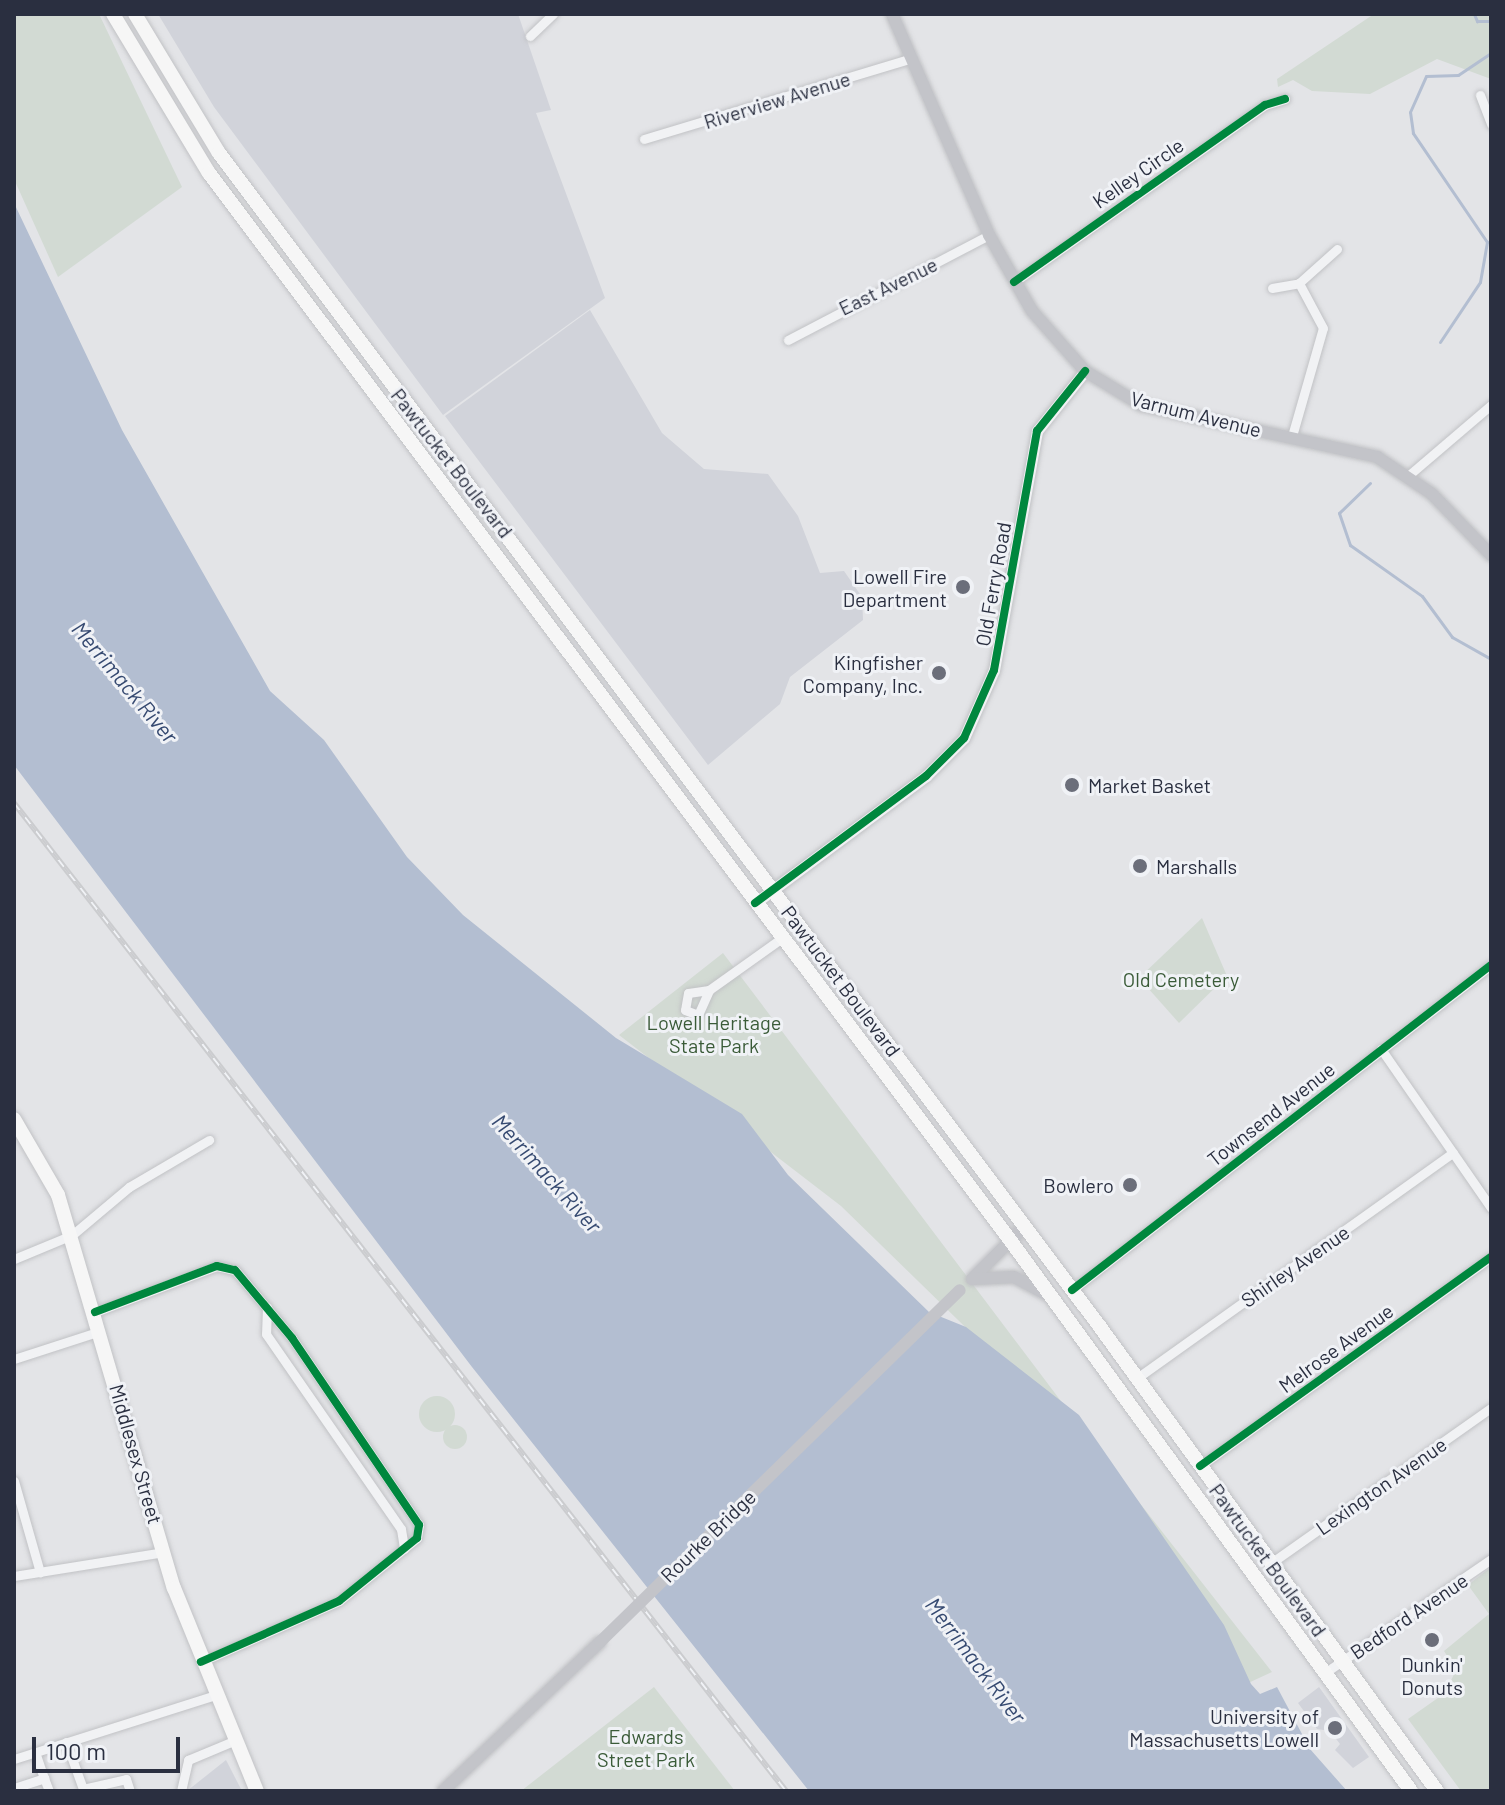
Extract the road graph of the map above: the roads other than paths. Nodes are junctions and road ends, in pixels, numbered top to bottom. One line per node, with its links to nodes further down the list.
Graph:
1 (113, 14): 23 (main road, Pawtucket Boulevard)
2 (135, 14): 22 (main road, Pawtucket Boulevard)
3 (553, 14): 5 (street)
4 (892, 14): 6 (main road, Varnum Avenue)
5 (530, 36)
6 (909, 59): 10 (street, Riverview Avenue); 11 (main road, Varnum Avenue)
7 (1480, 95): 9 (street)
8 (1285, 99): 13 (street, Kelley Circle)
9 (1491, 124)
10 (644, 139)
11 (989, 235): 13 (main road, Varnum Avenue); 16 (street, East Avenue)
12 (1337, 249): 14 (street)
13 (1014, 282): 17 (main road, Varnum Avenue)
14 (1299, 283): 15 (street); 19 (street)
15 (1272, 288)
16 (788, 340)
17 (1085, 371): 19 (main road, Varnum Avenue); 22 (street, Old Ferry Road)
18 (1491, 405): 20 (street)
19 (1292, 436): 20 (main road, Varnum Avenue)
20 (1409, 475): 21 (main road, Varnum Avenue)
21 (1491, 555)
22 (772, 890): 23 (street, Old Ferry Road); 32 (main road, Pawtucket Boulevard)
23 (755, 903): 24 (main road, Pawtucket Boulevard)
24 (782, 938): 26 (street); 34 (main road, Pawtucket Boulevard)
25 (1491, 965): 27 (street, Townsend Avenue)
26 (709, 990)
27 (1381, 1049): 30 (street); 38 (street, Townsend Avenue)
28 (14, 1119): 33 (main road, Middlesex Street)
29 (209, 1140): 33 (street)
30 (1453, 1153): 31 (street); 44 (street, Shirley Avenue)
31 (1491, 1208)
32 (1025, 1226): 34 (main road, Rourke Bridge); 38 (main road, Pawtucket Boulevard)
33 (72, 1235): 36 (street); 40 (main road, Middlesex Street)
34 (1010, 1240): 37 (main road, Rourke Bridge); 41 (main road, Pawtucket Boulevard)
35 (1491, 1257): 46 (street, Melrose Avenue)
36 (14, 1259)
37 (972, 1279): 41 (main road); 70 (main road, Rourke Bridge, bridge)
38 (1072, 1290): 44 (main road, Pawtucket Boulevard)
39 (267, 1307): 40 (street); 50 (street); 50 (street)
40 (95, 1312): 42 (main road, Middlesex Street)
41 (1063, 1313): 49 (main road, Pawtucket Boulevard)
42 (100, 1331): 43 (street); 51 (main road, Middlesex Street)
43 (14, 1359)
44 (1137, 1378): 46 (main road, Pawtucket Boulevard)
45 (1491, 1408): 53 (street, Lexington Avenue)
46 (1200, 1466): 48 (main road, Pawtucket Boulevard)
47 (14, 1481): 54 (street)
48 (1232, 1510): 49 (street); 53 (main road, Pawtucket Boulevard)
49 (1216, 1522): 58 (main road, Pawtucket Boulevard)
50 (404, 1549): 57 (street)
51 (164, 1552): 54 (street); 57 (main road, Middlesex Street)
52 (1491, 1559): 56 (street, Bedford Avenue)
53 (1271, 1563): 56 (main road, Pawtucket Boulevard)
54 (40, 1572): 55 (street)
55 (14, 1576)
56 (1342, 1661): 58 (street, Bedford Avenue); 72 (main road, Pawtucket Boulevard)
57 (201, 1662): 59 (main road, Middlesex Street)
58 (1326, 1672): 71 (main road, Pawtucket Boulevard)
59 (213, 1696): 60 (street); 61 (main road, Middlesex Street)
60 (66, 1742): 62 (street); 67 (street)
61 (231, 1742): 68 (street); 69 (main road, Middlesex Street)
62 (35, 1752): 63 (street); 64 (street)
63 (14, 1759)
64 (44, 1778): 65 (street); 66 (street)
65 (14, 1788)
66 (49, 1791)
67 (130, 1791)
68 (181, 1791)
69 (257, 1791)
70 (443, 1791)
71 (1411, 1791)
72 (1437, 1791)

